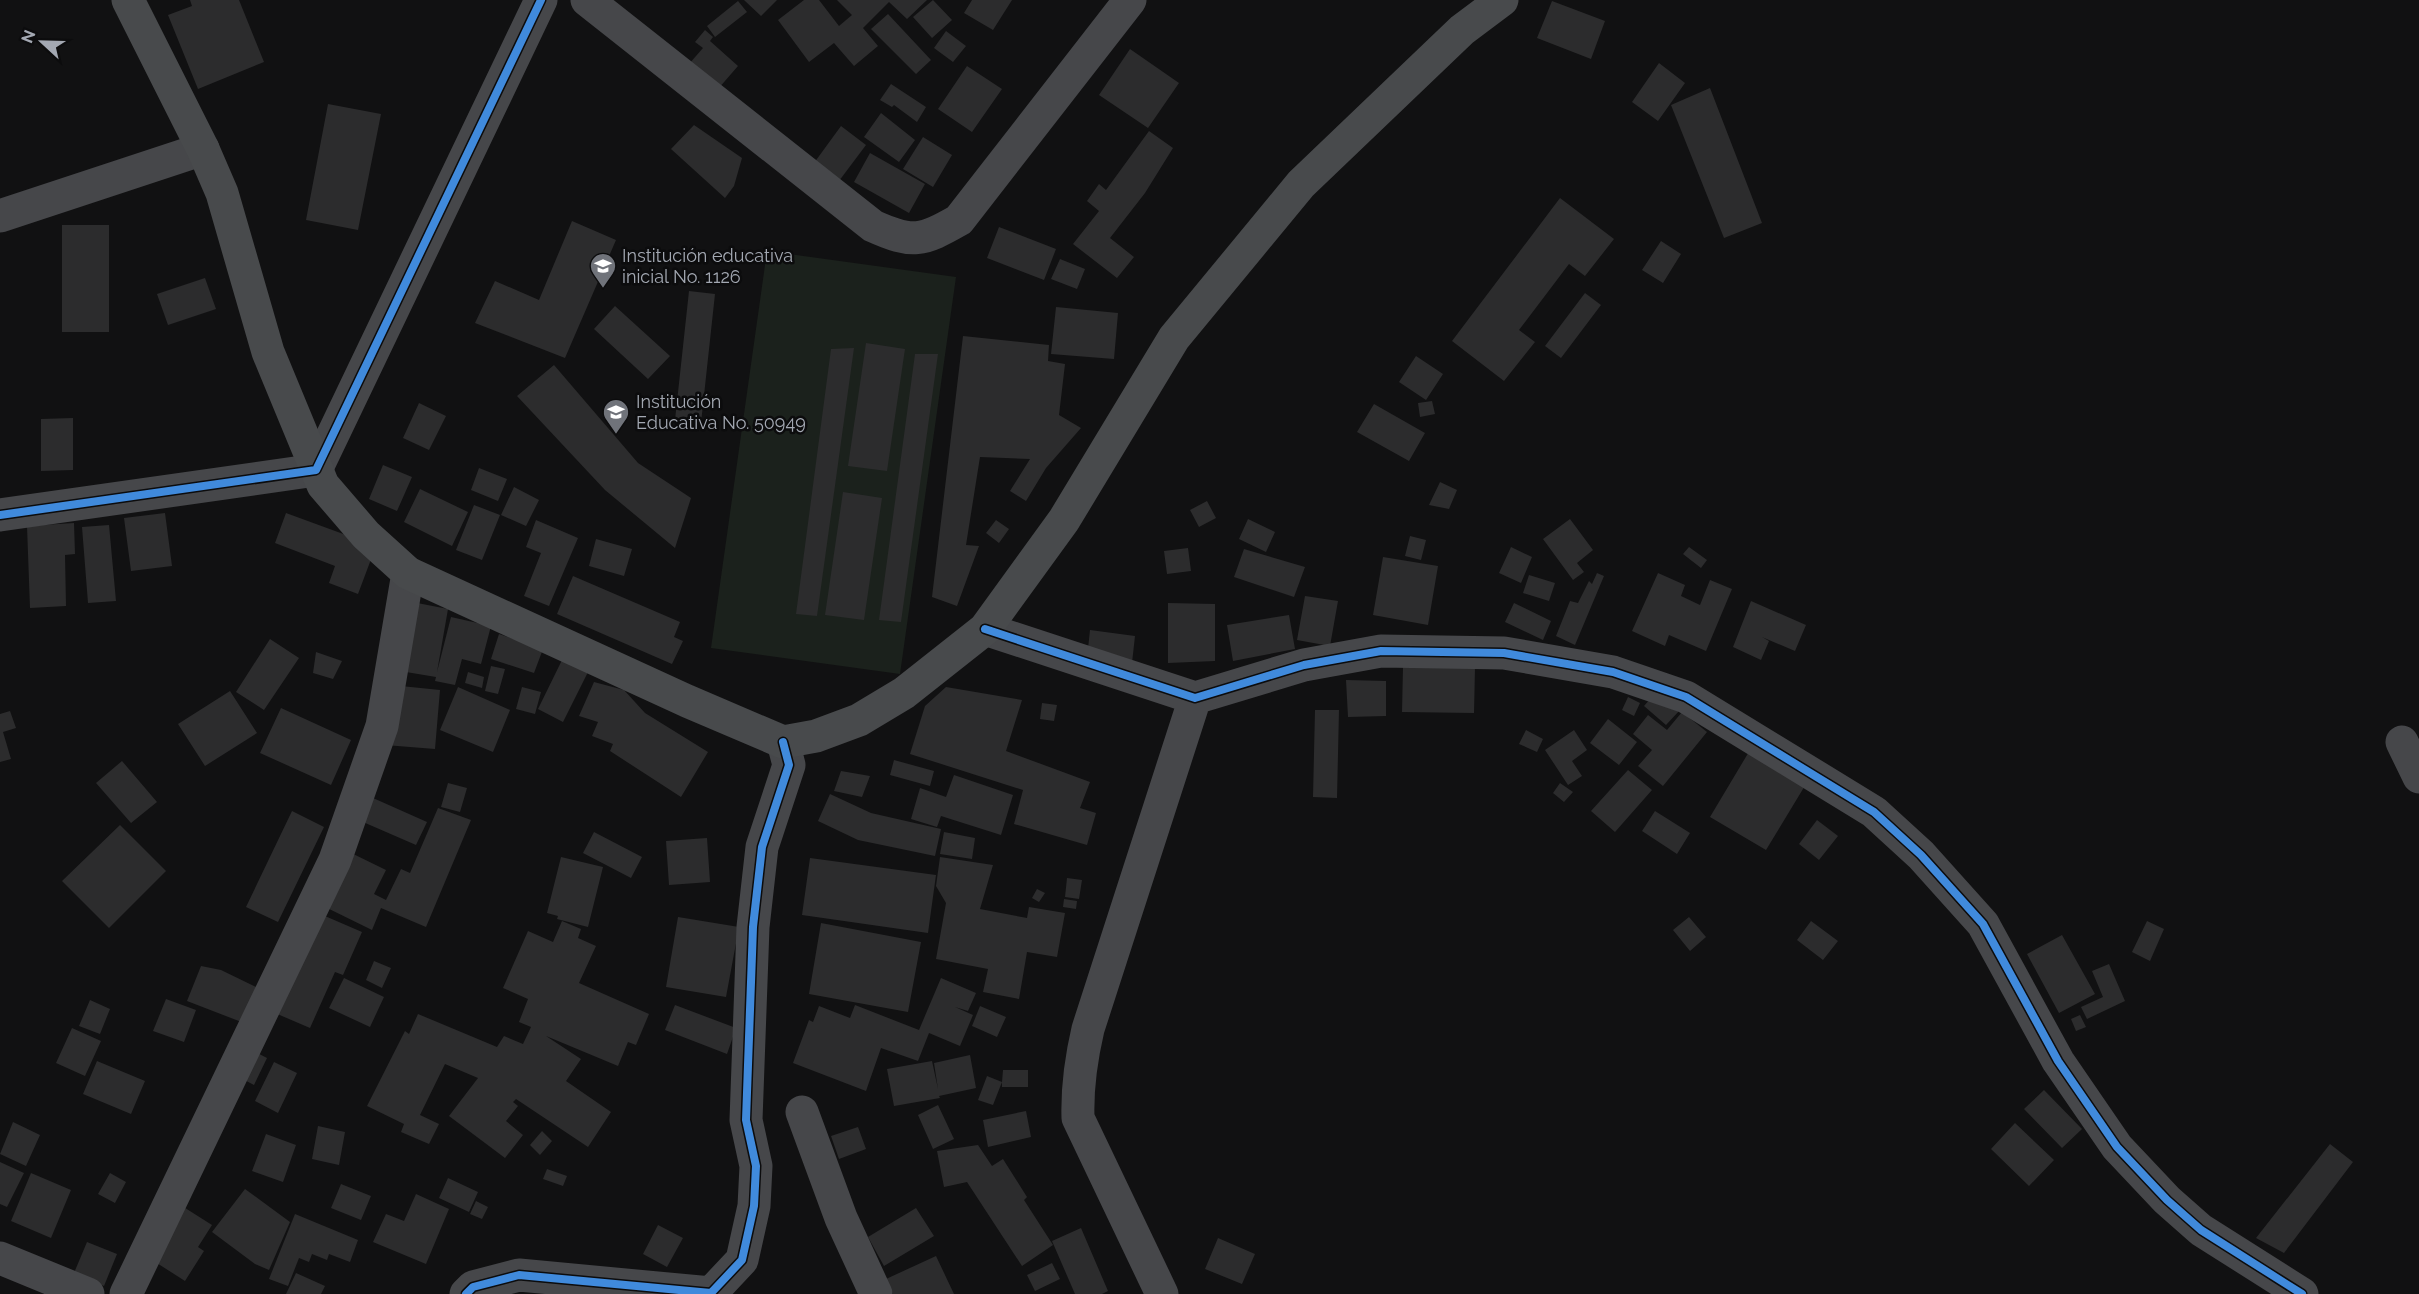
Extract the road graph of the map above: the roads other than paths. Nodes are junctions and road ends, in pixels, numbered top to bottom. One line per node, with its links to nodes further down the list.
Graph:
1 (128, 0): 6 (main road)
2 (541, 0): 8 (street)
3 (587, 0): 4 (street)
4 (1130, 0)
5 (1502, 0): 11 (main road)
6 (203, 149): 7 (street); 8 (main road)
7 (0, 216)
8 (316, 470): 9 (street); 10 (main road)
9 (0, 515)
10 (408, 573): 13 (main road); 19 (street)
11 (985, 629): 12 (street); 13 (main road)
12 (1195, 698): 22 (street); 23 (street)
13 (783, 742): 20 (street)
14 (2402, 742): 15 (street)
15 (2419, 777)
16 (802, 1112): 21 (street)
17 (0, 1258): 18 (street)
18 (88, 1294)
19 (126, 1294)
20 (466, 1294)
21 (876, 1294)
22 (1162, 1294)
23 (2302, 1294)

